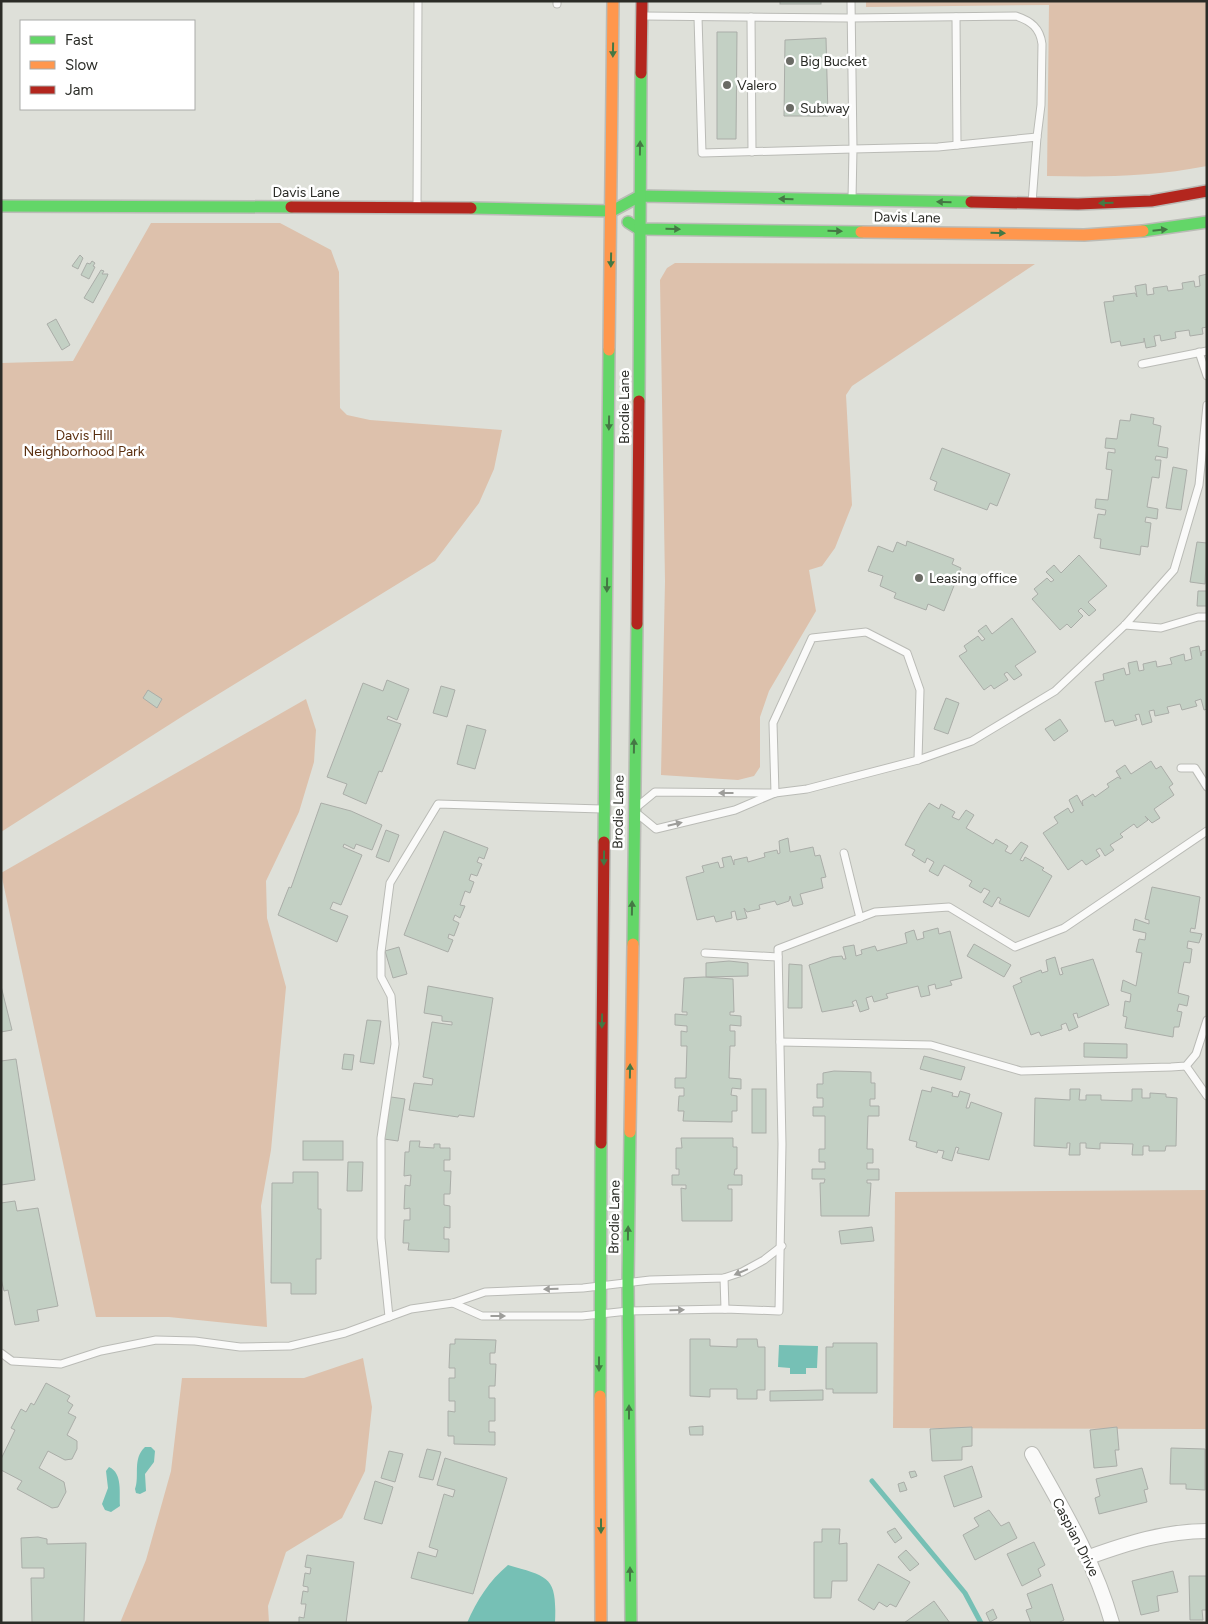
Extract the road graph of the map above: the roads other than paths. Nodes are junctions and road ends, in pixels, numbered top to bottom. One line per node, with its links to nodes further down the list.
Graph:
1 (418, 1): 19 (lane)
2 (613, 1): 20 (main road, Brodie Lane, one-way to 20)
3 (642, 1): 5 (main road, Brodie Lane)
4 (850, 1): 9 (lane)
5 (642, 16): 6 (lane); 15 (main road, Brodie Lane, one-way to 5)
6 (698, 17): 7 (lane); 13 (lane)
7 (751, 17): 9 (lane); 13 (lane)
8 (956, 17): 9 (lane); 10 (lane); 11 (lane)
9 (850, 18): 12 (lane)
10 (1037, 137): 11 (lane); 17 (lane)
11 (957, 145): 12 (lane)
12 (853, 149): 13 (lane); 16 (lane)
13 (752, 152)
14 (1207, 191): 17 (main road, Davis Lane, one-way to 17)
15 (640, 196): 16 (main road, Davis Lane, one-way to 15); 20 (main road, Davis Lane); 24 (main road, Brodie Lane)
16 (852, 200): 17 (main road, Davis Lane, one-way to 16)
17 (1032, 203): 21 (main road)
18 (1, 206): 19 (main road, Davis Lane)
19 (417, 207): 20 (main road, Davis Lane)
20 (612, 211): 24 (main road); 37 (main road, Brodie Lane, one-way to 37)
21 (1020, 216)
22 (911, 221): 25 (main road)
23 (1207, 222): 25 (main road, Davis Lane, one-way to 23)
24 (639, 229): 25 (main road, Davis Lane, one-way to 25); 37 (main road, Brodie Lane, one-way to 24)
25 (863, 231)
26 (1203, 351): 27 (lane); 28 (lane)
27 (1142, 364)
28 (1207, 376)
29 (1207, 405): 30 (lane)
30 (1206, 418): 32 (lane)
31 (1207, 617): 32 (lane)
32 (1125, 625): 33 (lane)
33 (918, 760): 36 (lane); 36 (lane)
34 (1181, 768): 35 (lane)
35 (1207, 787)
36 (775, 793): 37 (lane, one-way to 37); 37 (lane, one-way to 36)
37 (619, 810): 49 (main road, Brodie Lane, one-way to 37); 50 (main road, Brodie Lane, one-way to 50); 55 (lane)
38 (1207, 831): 40 (lane)
39 (844, 853): 40 (lane)
40 (860, 918): 42 (lane)
41 (705, 952): 42 (lane)
42 (778, 957): 44 (lane)
43 (1207, 1020): 45 (lane)
44 (780, 1042): 45 (lane); 47 (lane)
45 (1186, 1066): 46 (lane)
46 (1207, 1096)
47 (782, 1246): 48 (lane, one-way to 48); 52 (lane)
48 (724, 1278): 49 (lane); 52 (lane)
49 (628, 1282): 50 (lane); 53 (main road, Brodie Lane)
50 (600, 1284): 51 (lane, one-way to 51); 54 (main road, Brodie Lane)
51 (453, 1303): 54 (lane, one-way to 54); 55 (lane)
52 (725, 1308): 53 (lane, one-way to 52)
53 (628, 1311): 54 (lane); 61 (main road, Brodie Lane, one-way to 53)
54 (599, 1315): 60 (main road, Brodie Lane, one-way to 60)
55 (389, 1317): 56 (lane)
56 (1, 1353)
57 (1032, 1454): 59 (street, Caspian Drive)
58 (1207, 1530): 59 (street)
59 (1089, 1557): 62 (street, Caspian Drive)
60 (601, 1623)
61 (631, 1623)
62 (1112, 1623)

